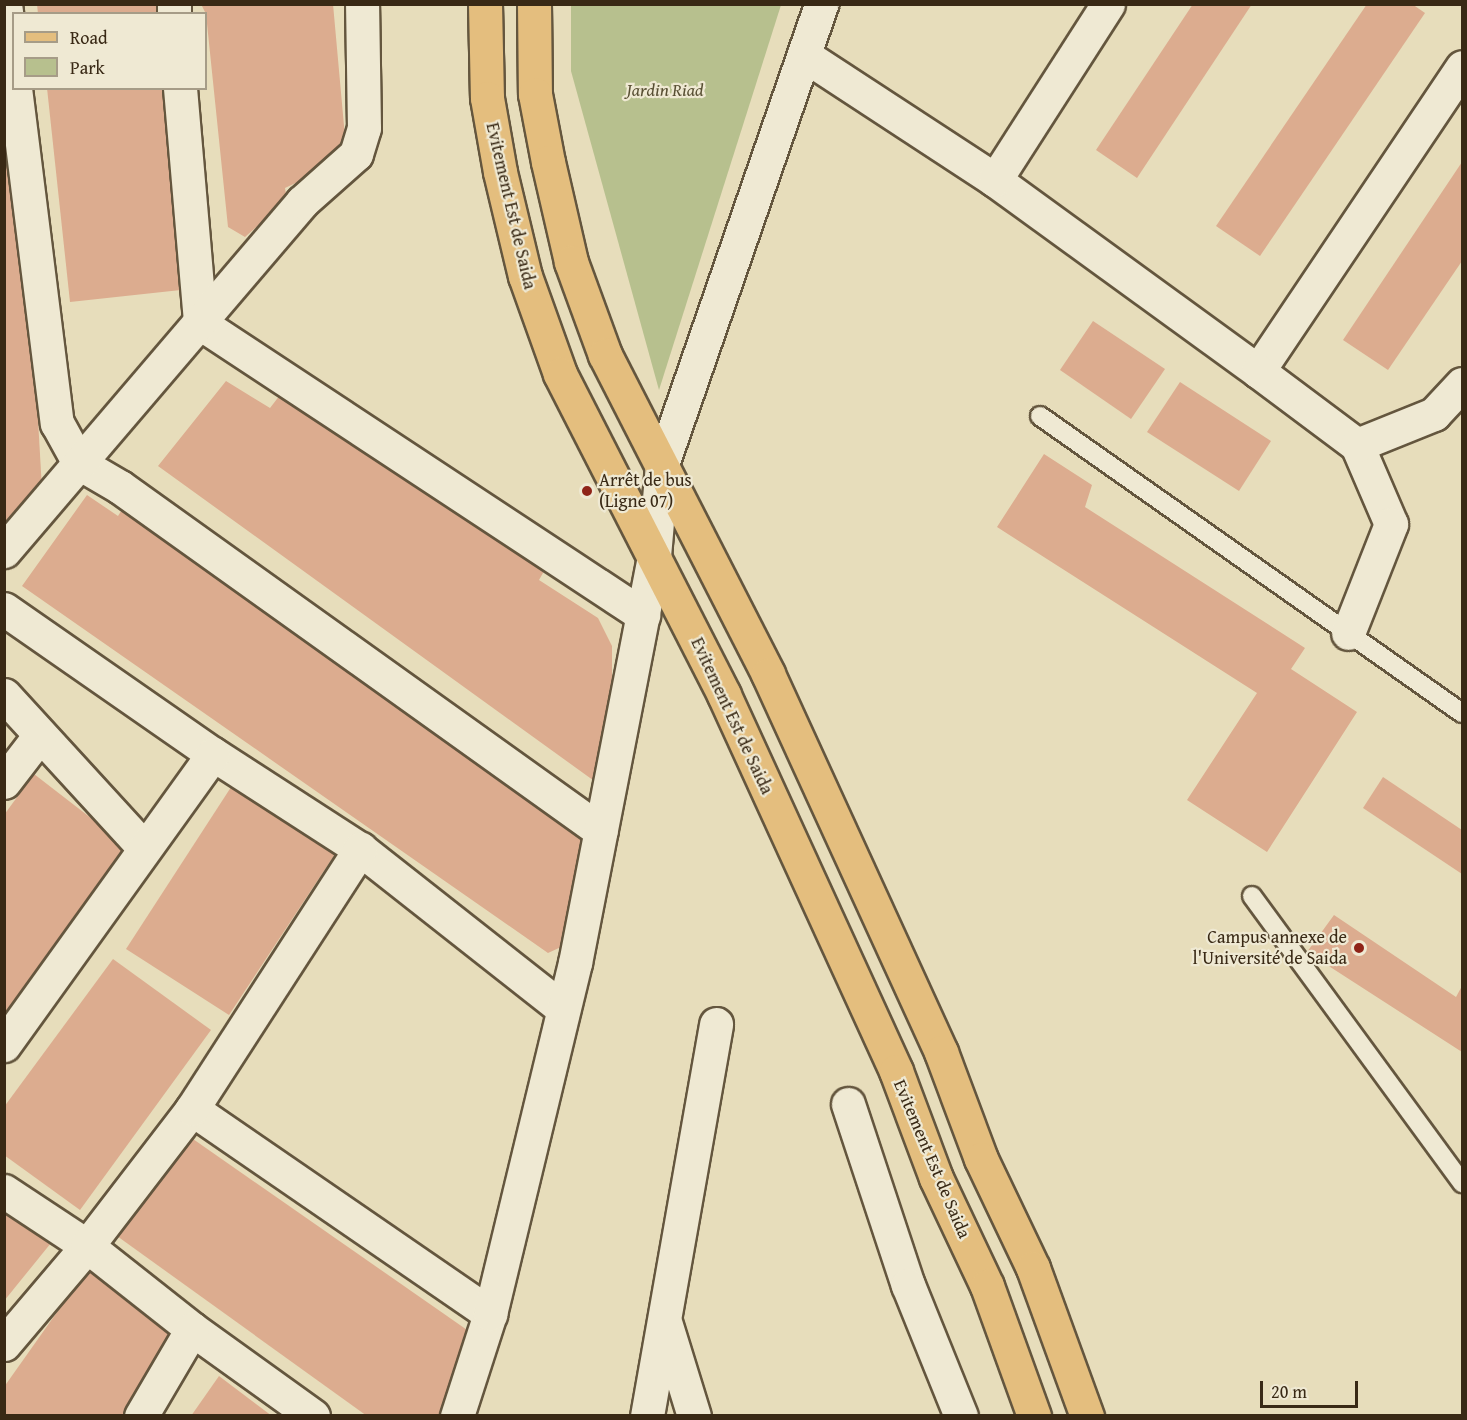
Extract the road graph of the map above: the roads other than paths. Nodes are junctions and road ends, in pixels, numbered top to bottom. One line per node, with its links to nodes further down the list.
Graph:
1 (5, 4): 8 (street)
2 (362, 4): 13 (street)
3 (485, 4): 21 (main road, Evitement Est de Saida)
4 (534, 4): 19 (main road)
5 (821, 4): 7 (street)
6 (1108, 4): 12 (street)
7 (804, 55): 12 (street); 19 (street)
8 (12, 58)
9 (1462, 67): 14 (street)
10 (15, 90): 18 (street)
11 (180, 90): 13 (street)
12 (995, 180): 14 (street)
13 (200, 322): 18 (street); 23 (street)
14 (1258, 371): 17 (street)
15 (1462, 384): 17 (street)
16 (1040, 416): 24 (lane)
17 (1357, 445): 24 (street)
18 (79, 463): 20 (street); 30 (street)
19 (662, 464): 21 (street); 53 (main road)
20 (4, 551)
21 (654, 556): 23 (street); 52 (main road, Evitement Est de Saida)
22 (4, 609): 28 (street)
23 (643, 615): 30 (street)
24 (1348, 633): 26 (lane)
25 (4, 695): 27 (street)
26 (1462, 713)
27 (40, 735): 29 (street); 31 (street)
28 (213, 753): 31 (street); 32 (street)
29 (4, 782)
30 (601, 831): 34 (street)
31 (144, 848): 36 (street)
32 (360, 849): 34 (street); 38 (street)
33 (1251, 896): 39 (lane)
34 (563, 1010): 42 (street)
35 (716, 1024): 43 (street)
36 (4, 1045)
37 (848, 1104): 51 (street)
38 (192, 1108): 41 (street); 42 (street)
39 (1462, 1183)
40 (4, 1191): 41 (street)
41 (87, 1246): 44 (street); 45 (street)
42 (490, 1314): 48 (street)
43 (664, 1319): 49 (street); 50 (street)
44 (192, 1329): 46 (street); 47 (street)
45 (4, 1344)
46 (141, 1416)
47 (313, 1416)
48 (457, 1416)
49 (647, 1416)
50 (694, 1416)
51 (961, 1416)
52 (1034, 1416)
53 (1087, 1416)

